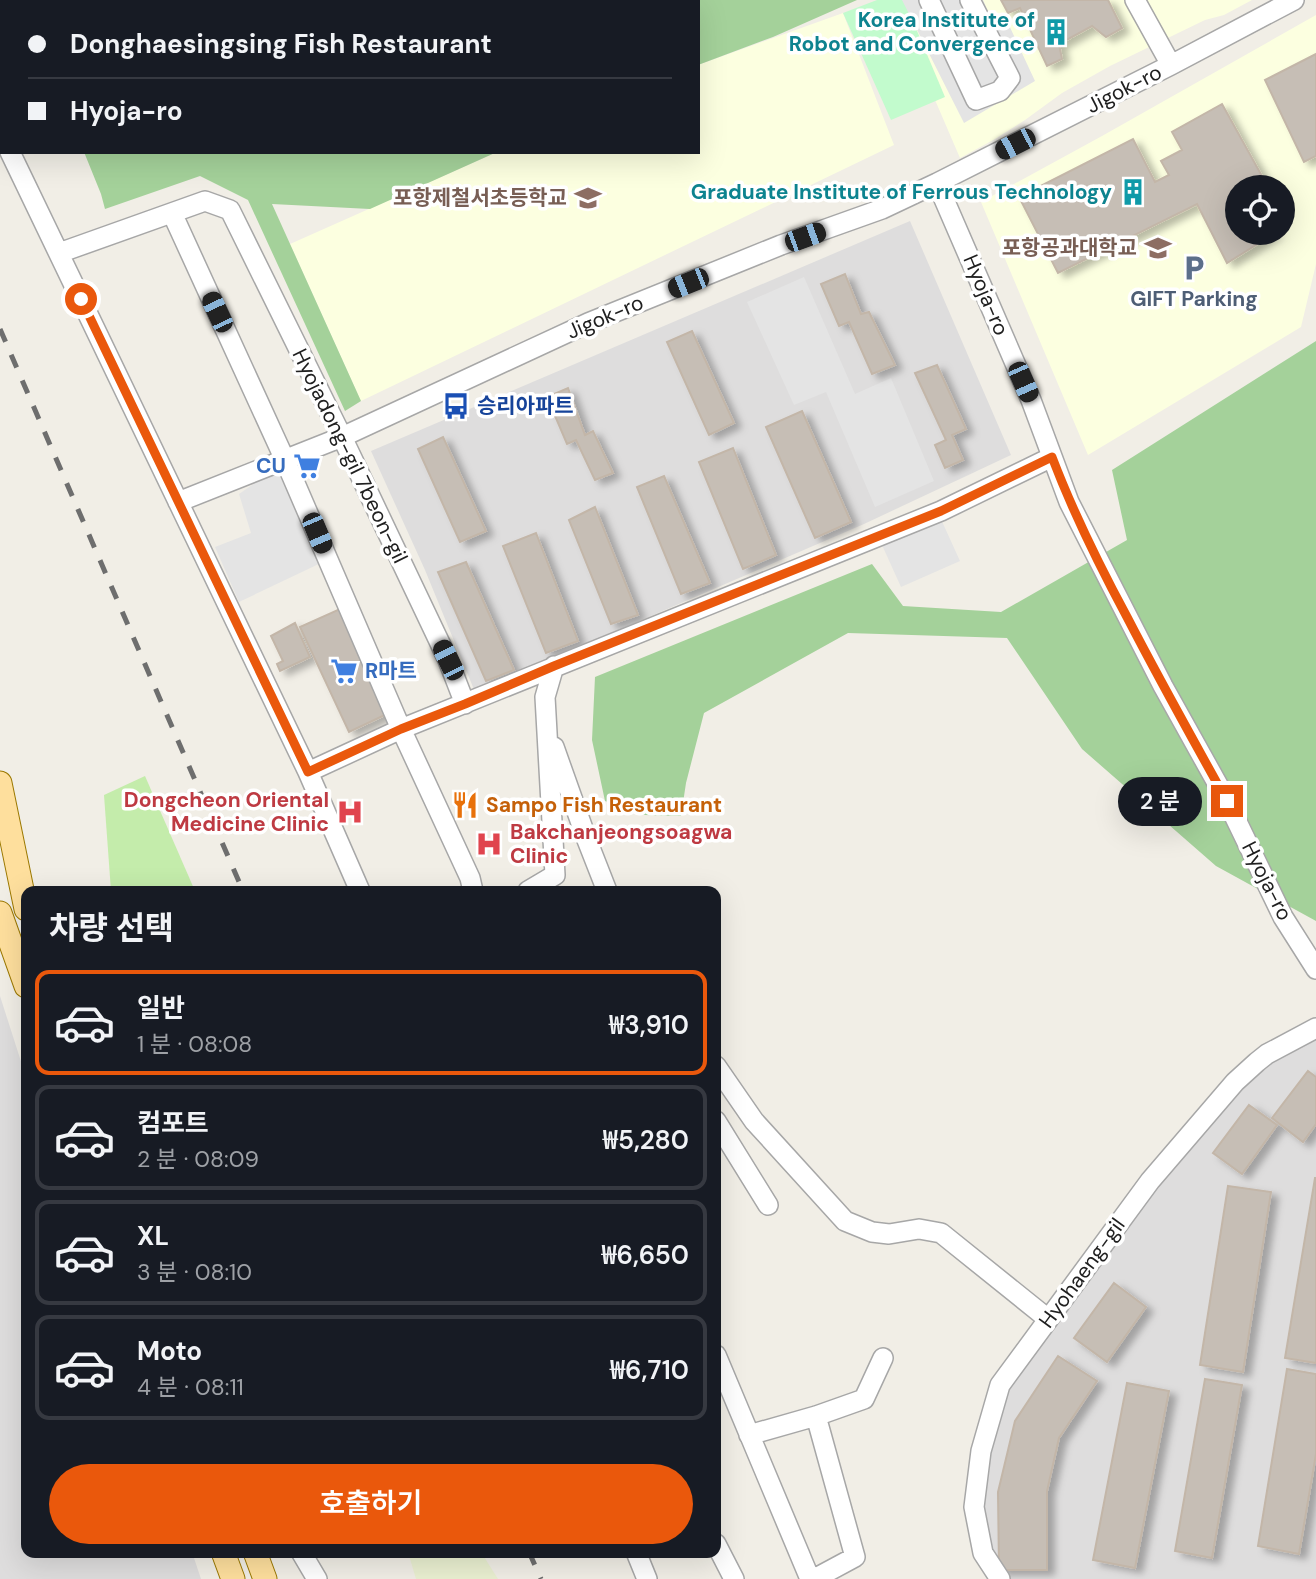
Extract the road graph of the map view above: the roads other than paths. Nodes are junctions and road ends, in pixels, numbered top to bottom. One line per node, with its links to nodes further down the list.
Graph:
1 (929, 0): 2 (street)
2 (970, 0)
3 (1135, 0): 5 (street)
4 (1294, 0): 5 (street, Jigok-ro)
5 (1171, 65): 7 (street, Jigok-ro)
6 (11, 154): 9 (street)
7 (937, 183): 10 (street, Jigok-ro); 11 (street, Hyoja-ro)
8 (172, 213): 9 (street); 10 (street, Hyojadong-gil 7beon-gil); 12 (street)
9 (59, 253): 13 (street)
10 (342, 437): 12 (street, Jigok-ro); 15 (street, Hyojadong-gil 7beon-gil)
11 (1052, 457): 14 (street); 28 (street, Hyoja-ro)
12 (285, 460): 13 (street, Jigok-ro); 17 (street)
13 (178, 502): 18 (street)
14 (554, 666): 15 (street); 16 (street)
15 (465, 704): 17 (street)
16 (546, 724): 24 (street); 25 (street)
17 (401, 729): 18 (street); 23 (street)
18 (308, 772): 22 (street)
19 (0, 783): 21 (main road)
20 (0, 837): 26 (main road)
21 (21, 886)
22 (358, 886)
23 (472, 886)
24 (537, 886)
25 (605, 886)
26 (21, 895)
27 (3, 921): 29 (main road)
28 (1316, 969)
29 (21, 972)
30 (1316, 1028): 34 (street, Hyohaeng-gil)
31 (721, 1073): 34 (street)
32 (721, 1129): 33 (street)
33 (768, 1205)
34 (1048, 1319): 50 (street, Hyohaeng-gil)
35 (883, 1358): 37 (street)
36 (721, 1367): 38 (street)
37 (816, 1416): 38 (street); 49 (street)
38 (749, 1435): 49 (street)
39 (721, 1554): 48 (street)
40 (225, 1558): 44 (main road)
41 (257, 1558): 45 (main road)
42 (305, 1558): 46 (street)
43 (638, 1558): 47 (street)
44 (233, 1579)
45 (265, 1579)
46 (317, 1579)
47 (646, 1579)
48 (734, 1579)
49 (812, 1579)
50 (1000, 1579)

